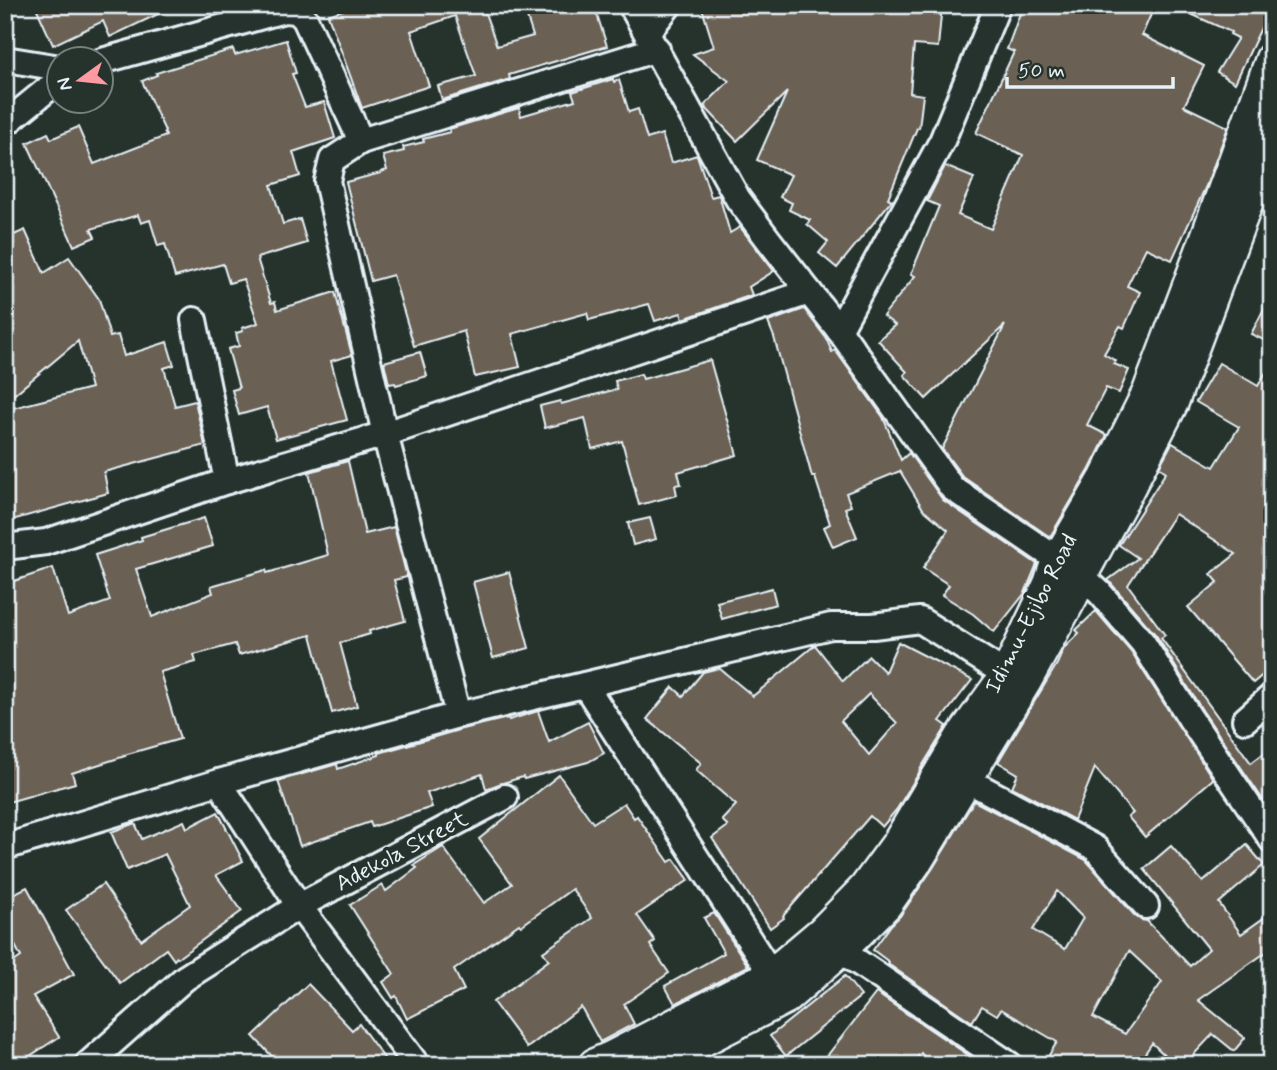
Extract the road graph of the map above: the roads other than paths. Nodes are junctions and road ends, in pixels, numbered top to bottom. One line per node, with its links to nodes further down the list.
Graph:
1 (631, 5): 4 (street)
2 (669, 5): 4 (street)
3 (998, 5): 15 (street)
4 (652, 41): 12 (street); 13 (street)
5 (116, 57): 12 (street)
6 (5, 59): 8 (street)
7 (1272, 59): 19 (main road, Idimu-Ejibo Road)
8 (46, 66)
9 (46, 90): 10 (street)
10 (5, 124)
11 (1272, 134): 19 (main road, Idimu-Ejibo Road)
12 (360, 141): 16 (street)
13 (809, 292): 15 (street); 16 (street)
14 (194, 320): 17 (street)
15 (839, 330): 19 (street)
16 (385, 434): 17 (street); 23 (street)
17 (227, 481): 18 (street)
18 (5, 547)
19 (1069, 568): 20 (main road, Idimu-Ejibo Road); 25 (main road, Idimu-Ejibo Road); 28 (street)
20 (1007, 675): 21 (street); 33 (main road, Idimu-Ejibo Road)
21 (585, 685): 23 (street); 33 (street)
22 (1272, 696): 24 (street)
23 (458, 715): 26 (street)
24 (1245, 720)
25 (967, 780): 31 (street); 32 (main road, Idimu-Ejibo Road)
26 (219, 782): 29 (street); 30 (street)
27 (505, 797): 30 (street, Adekola Street)
28 (1272, 841)
29 (5, 847)
30 (299, 906): 34 (street, Adekola Street); 35 (street)
31 (1146, 906)
32 (840, 950): 37 (main road, Idimu-Ejibo Road); 38 (street)
33 (772, 975): 36 (main road, Idimu-Ejibo Road)
34 (86, 1065)
35 (417, 1065)
36 (595, 1065)
37 (653, 1065)
38 (1010, 1065)

